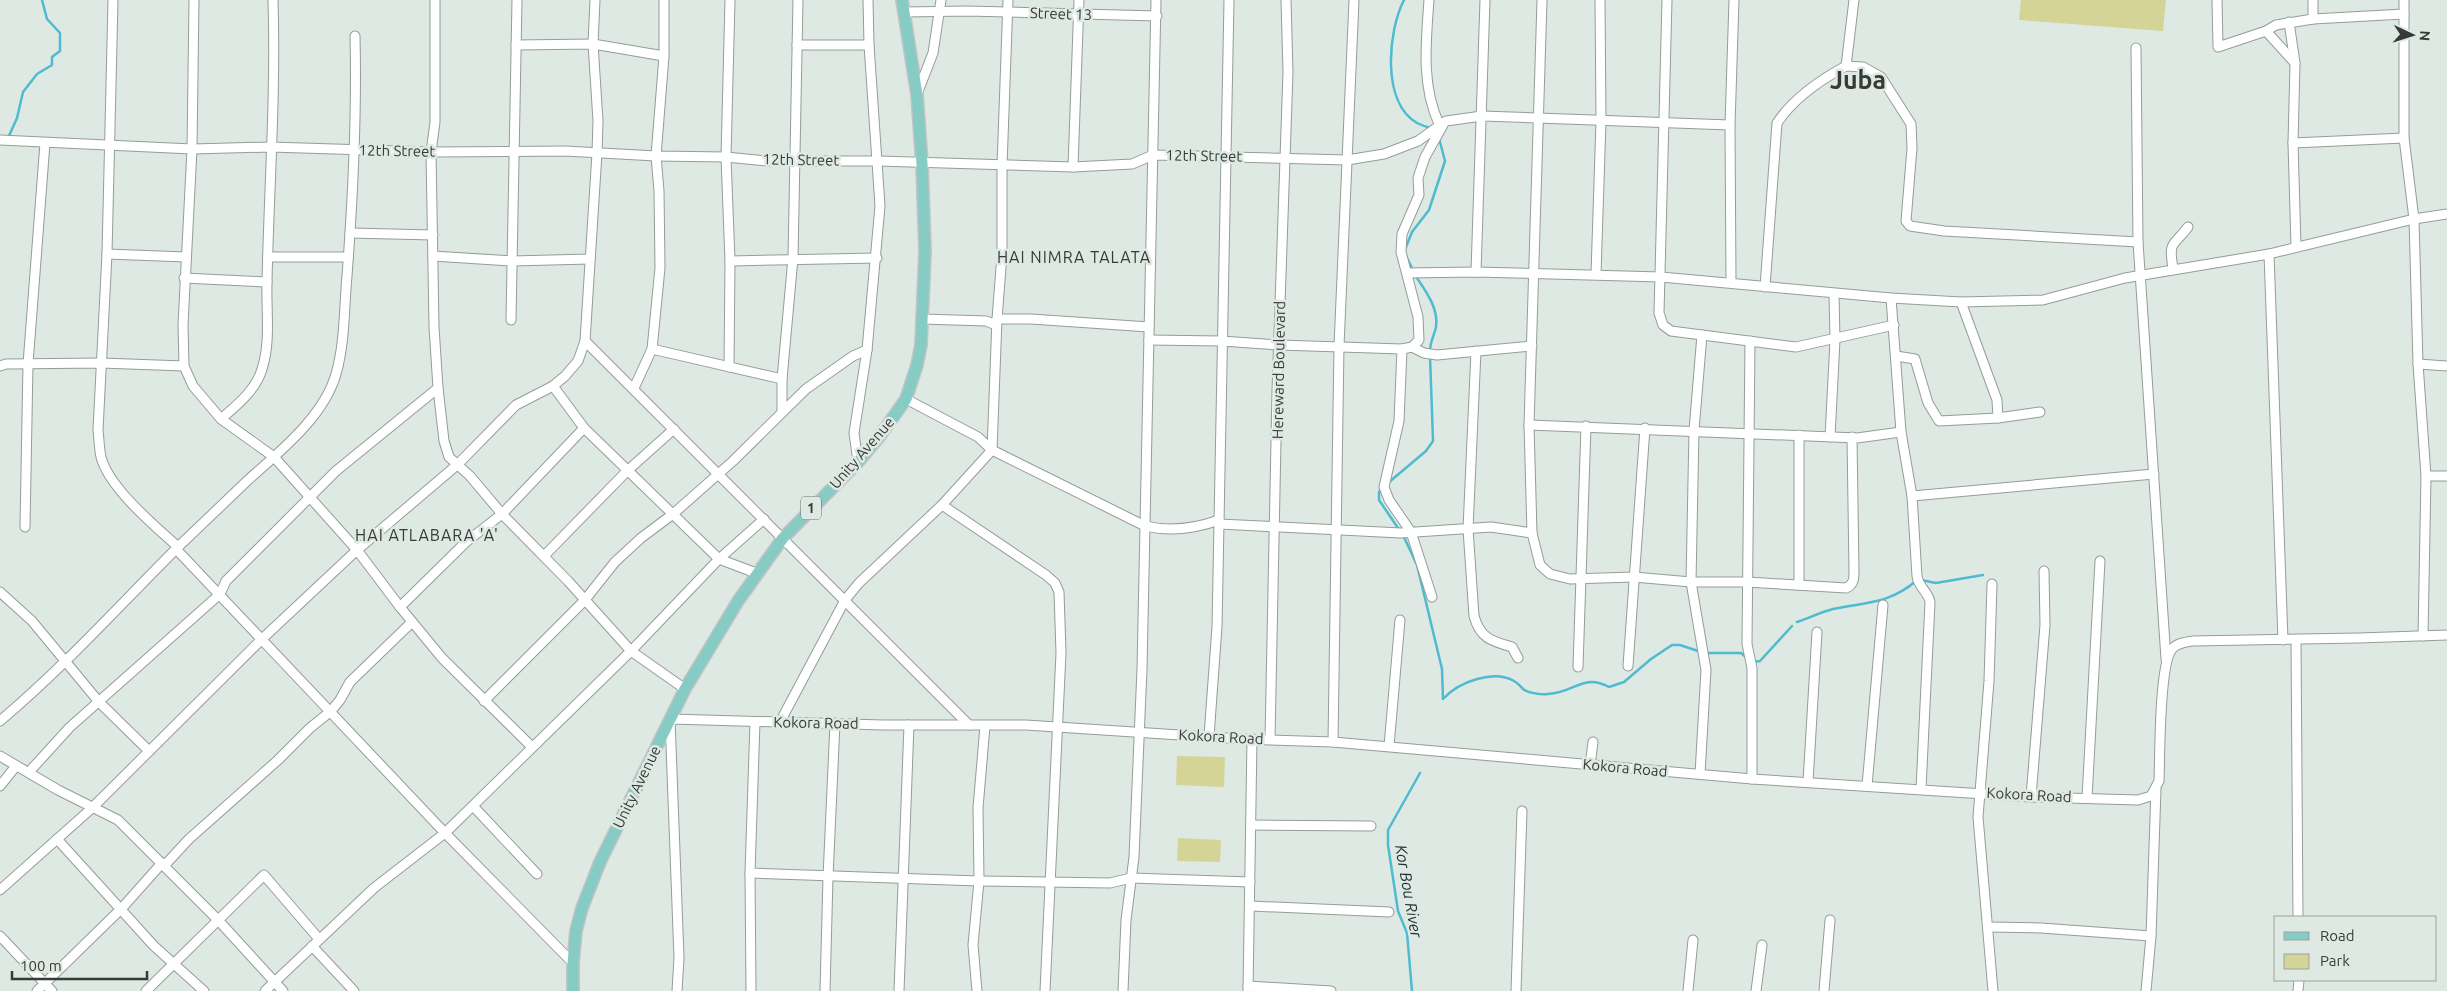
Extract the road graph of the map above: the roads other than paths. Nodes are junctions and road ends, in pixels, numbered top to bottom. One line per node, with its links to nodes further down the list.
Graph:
1 (113, 0): 58 (street)
2 (194, 0): 60 (street)
3 (273, 0): 59 (street)
4 (435, 0): 62 (street)
5 (517, 0): 40 (street)
6 (594, 0): 39 (street)
7 (664, 0): 44 (street)
8 (730, 0): 67 (street)
9 (798, 0): 41 (street)
10 (868, 0): 42 (street)
11 (902, 0): 30 (main road, Unity Avenue / 1)
12 (941, 0): 29 (street)
13 (1008, 0): 31 (street)
14 (1078, 0): 33 (street)
15 (1156, 0): 34 (street)
16 (1229, 0): 68 (street)
17 (1286, 0): 69 (street, Hereward Boulevard)
18 (1354, 0): 71 (street)
19 (1429, 0): 52 (street)
20 (1485, 0): 48 (street)
21 (1542, 0): 49 (street)
22 (1600, 0): 50 (street)
23 (1667, 0): 51 (street)
24 (1734, 0): 53 (street)
25 (1854, 0): 46 (street)
26 (2217, 0): 37 (street)
27 (2312, 0): 35 (street)
28 (2404, 0): 32 (street)
29 (941, 11): 30 (street, Street 13); 31 (street, Street 13); 47 (street)
30 (904, 12): 47 (main road, Unity Avenue / 1)
31 (1008, 12): 33 (street, Street 13); 74 (street)
32 (2404, 14): 35 (street); 54 (street)
33 (1078, 15): 34 (street, Street 13); 75 (street)
34 (1157, 16): 65 (street)
35 (2314, 19): 36 (street)
36 (2289, 22): 37 (street); 45 (street)
37 (2266, 31): 45 (street)
38 (355, 36): 61 (street)
39 (593, 44): 40 (street); 44 (street); 64 (street)
40 (516, 45): 63 (street)
41 (797, 45): 42 (street); 70 (street)
42 (868, 46): 72 (street)
43 (2136, 48): 81 (street)
44 (664, 56): 66 (street)
45 (2295, 63): 57 (street)
46 (1846, 66): 81 (street); 104 (street)
47 (917, 95): 73 (main road, Unity Avenue / 1)
48 (1482, 116): 49 (street, 12th Street); 52 (street, 12th Street); 95 (street)
49 (1539, 118): 50 (street, 12th Street); 97 (street)
50 (1601, 121): 51 (street, 12th Street); 98 (street)
51 (1664, 121): 53 (street, 12th Street); 100 (street)
52 (1443, 122): 71 (street, 12th Street); 96 (street)
53 (1730, 125): 103 (street)
54 (2404, 138): 57 (street); 77 (street)
55 (0, 140): 56 (street, 12th Street)
56 (45, 143): 58 (street, 12th Street); 129 (street)
57 (2293, 143): 82 (street)
58 (108, 146): 60 (street, 12th Street); 83 (street)
59 (270, 147): 60 (street, 12th Street); 61 (street, 12th Street); 87 (street)
60 (192, 149): 86 (street)
61 (355, 150): 62 (street, 12th Street); 79 (street)
62 (431, 152): 63 (street, 12th Street); 80 (street)
63 (515, 153): 64 (street, 12th Street); 92 (street)
64 (597, 153): 66 (street, 12th Street); 91 (street)
65 (1152, 155): 68 (street, 12th Street); 75 (street, 12th Street); 112 (street)
66 (656, 156): 67 (street, 12th Street); 123 (street)
67 (726, 157): 70 (street, 12th Street); 93 (street)
68 (1225, 157): 69 (street, 12th Street); 117 (street)
69 (1286, 159): 71 (street, 12th Street); 119 (street, Hereward Boulevard)
70 (795, 160): 72 (street, 12th Street); 89 (street)
71 (1348, 160): 120 (street)
72 (878, 161): 73 (street, 12th Street); 90 (street)
73 (922, 164): 74 (street, 12th Street); 108 (main road, Unity Avenue / 1)
74 (1002, 166): 75 (street, 12th Street); 110 (street)
75 (1073, 167)
76 (2447, 214): 77 (street)
77 (2414, 219): 82 (street); 130 (street)
78 (2188, 227): 94 (street)
79 (350, 233): 80 (street); 88 (street)
80 (433, 235): 85 (street)
81 (2138, 242): 99 (street)
82 (2296, 246): 84 (street)
83 (107, 254): 86 (street); 128 (street)
84 (2269, 254): 94 (street); 205 (street)
85 (433, 256): 92 (street); 137 (street)
86 (186, 257): 101 (street)
87 (268, 257): 88 (street); 102 (street)
88 (348, 257): 156 (street)
89 (793, 258): 90 (street); 93 (street); 135 (street)
90 (876, 258): 125 (street)
91 (590, 259): 92 (street); 116 (street)
92 (512, 261): 109 (street)
93 (730, 261): 134 (street)
94 (2173, 268): 99 (street)
95 (1476, 272): 96 (street); 97 (street)
96 (1407, 273): 122 (street)
97 (1534, 273): 98 (street); 121 (street)
98 (1596, 274): 100 (street)
99 (2141, 275): 107 (street); 161 (street)
100 (1661, 277): 103 (street); 113 (street)
101 (184, 278): 102 (street); 132 (street)
102 (267, 282): 142 (street)
103 (1731, 282): 104 (street)
104 (1765, 287): 105 (street)
105 (1834, 294): 106 (street); 115 (street)
106 (1891, 298): 107 (street); 111 (street)
107 (1960, 302): 143 (street)
108 (922, 319): 110 (street); 139 (main road, Unity Avenue / 1)
109 (511, 320)
110 (996, 322): 112 (street); 155 (street)
111 (1894, 325): 115 (street); 127 (street)
112 (1149, 327): 114 (street)
113 (1702, 335): 118 (street); 149 (street)
114 (1149, 340): 117 (street); 171 (street)
115 (1835, 340): 118 (street); 153 (street)
116 (585, 341): 136 (street); 138 (street)
117 (1221, 341): 119 (street); 170 (street)
118 (1750, 341): 150 (street)
119 (1279, 346): 120 (street); 173 (street, Hereward Boulevard)
120 (1339, 346): 124 (street); 174 (street)
121 (1532, 346): 126 (street); 144 (street)
122 (1412, 347): 124 (street); 126 (street)
123 (652, 349): 134 (street); 138 (street)
124 (1402, 349): 176 (street)
125 (867, 350): 140 (street); 157 (street)
126 (1476, 351): 175 (street)
127 (1896, 356): 143 (street); 151 (street)
128 (102, 363): 129 (street); 132 (street); 179 (street)
129 (28, 364): 131 (street); 172 (street)
130 (2418, 364): 133 (street); 162 (street)
131 (0, 366)
132 (184, 366): 142 (street)
133 (2447, 366)
134 (729, 367): 135 (street)
135 (782, 379): 140 (street)
136 (553, 386): 146 (street); 158 (street)
137 (438, 388): 158 (street); 165 (street)
138 (634, 388): 148 (street)
139 (906, 399): 155 (street); 157 (main road, Unity Avenue / 1)
140 (782, 411): 160 (street)
141 (2040, 412): 143 (street)
142 (221, 418): 156 (street)
143 (1998, 418)
144 (1529, 425): 145 (street); 177 (street)
145 (1586, 426): 147 (street); 187 (street)
146 (584, 428): 159 (street); 167 (street)
147 (1645, 428): 149 (street); 186 (street)
148 (674, 429): 159 (street); 160 (street)
149 (1694, 430): 150 (street); 188 (street)
150 (1749, 432): 152 (street); 189 (street)
151 (1901, 432): 154 (street); 164 (street)
152 (1799, 435): 153 (street); 191 (street)
153 (1830, 436): 154 (street)
154 (1852, 437): 191 (street)
155 (992, 450): 166 (street); 171 (street)
156 (274, 457): 165 (street); 179 (street)
157 (858, 462): 178 (main road, Unity Avenue / 1)
158 (457, 465): 167 (street); 180 (street)
159 (628, 471): 168 (street); 181 (street)
160 (717, 474): 168 (street); 169 (street)
161 (2154, 474): 164 (street); 209 (street)
162 (2426, 476): 163 (street); 203 (street)
163 (2447, 476)
164 (1912, 496): 244 (street)
165 (310, 497): 180 (street); 193 (street)
166 (942, 505): 195 (street); 225 (street)
167 (502, 514): 181 (street); 198 (street)
168 (673, 514): 182 (street); 196 (street)
169 (764, 519): 178 (street); 182 (street)
170 (1219, 522): 171 (street); 173 (street); 227 (street)
171 (1145, 526): 226 (street)
172 (25, 527)
173 (1276, 527): 174 (street); 229 (street, Hereward Boulevard)
174 (1336, 529): 176 (street); 230 (street)
175 (1468, 529): 176 (street); 177 (street); 208 (street)
176 (1411, 532): 194 (street)
177 (1532, 533): 187 (street)
178 (783, 538): 185 (main road, Unity Avenue / 1); 195 (street)
179 (176, 549): 193 (street); 210 (street)
180 (357, 550): 198 (street); 204 (street)
181 (544, 556): 196 (street)
182 (719, 559): 185 (street); 207 (street)
183 (2100, 561): 248 (street)
184 (2044, 571): 247 (street)
185 (756, 573): 213 (main road, Unity Avenue / 1)
186 (1634, 577): 187 (street); 188 (street); 211 (street)
187 (1582, 579): 212 (street)
188 (1691, 582): 189 (street); 239 (street)
189 (1747, 582): 191 (street); 240 (street)
190 (1992, 584): 246 (street)
191 (1799, 585)
192 (0, 592): 210 (street)
193 (220, 594): 204 (street); 215 (street)
194 (1432, 597)
195 (845, 600): 220 (street); 223 (street)
196 (584, 601): 207 (street); 214 (street)
197 (1883, 605): 243 (street)
198 (400, 607): 200 (street)
199 (1400, 620): 232 (street)
200 (412, 622): 214 (street); 216 (street)
201 (1817, 632): 241 (street)
202 (2447, 635): 203 (street)
203 (2423, 636): 206 (street)
204 (262, 639): 216 (street); 234 (street)
205 (2282, 640): 206 (street); 209 (street)
206 (2296, 640): 269 (street)
207 (631, 651): 213 (street); 233 (street)
208 (1518, 658)
209 (2166, 660): 245 (street)
210 (66, 662): 215 (street); 218 (street)
211 (1628, 666)
212 (1578, 667)
213 (684, 689): 217 (main road, Unity Avenue / 1)
214 (484, 700): 233 (street)
215 (99, 702): 234 (street); 238 (street)
216 (331, 711): 254 (street); 256 (street)
217 (670, 719): 219 (street, Kokora Road); 279 (main road, Unity Avenue / 1); 291 (street)
218 (0, 721)
219 (755, 722): 220 (street, Kokora Road); 257 (street)
220 (780, 722): 221 (street, Kokora Road)
221 (835, 724): 222 (street, Kokora Road); 259 (street)
222 (909, 725): 223 (street, Kokora Road); 261 (street)
223 (969, 725): 224 (street, Kokora Road)
224 (985, 726): 225 (street, Kokora Road); 262 (street)
225 (1058, 727): 226 (street, Kokora Road); 263 (street)
226 (1138, 732): 227 (street, Kokora Road); 260 (street)
227 (1209, 736): 228 (street, Kokora Road)
228 (1252, 739): 229 (street, Kokora Road); 252 (street)
229 (1270, 739): 230 (street, Kokora Road)
230 (1334, 742): 232 (street, Kokora Road)
231 (1593, 742): 236 (street)
232 (1389, 746): 236 (street, Kokora Road)
233 (532, 747): 249 (street)
234 (150, 751): 250 (street)
235 (0, 756): 237 (street)
236 (1590, 765): 239 (street, Kokora Road)
237 (16, 766): 238 (street); 242 (street)
238 (29, 772): 250 (street)
239 (1700, 774): 240 (street, Kokora Road)
240 (1752, 778): 241 (street, Kokora Road)
241 (1808, 782): 243 (street, Kokora Road)
242 (0, 786)
243 (1867, 786): 244 (street, Kokora Road)
244 (1921, 789): 246 (street, Kokora Road)
245 (2156, 789): 248 (street, Kokora Road); 274 (street)
246 (1979, 793): 247 (street, Kokora Road); 272 (street)
247 (2031, 797): 248 (street, Kokora Road)
248 (2087, 798)
249 (472, 806): 254 (street); 258 (street)
250 (92, 808): 255 (street); 256 (street)
251 (1522, 811): 299 (street)
252 (1251, 825): 253 (street); 264 (street)
253 (1371, 826)
254 (445, 833): 275 (street); 279 (street)
255 (57, 839): 265 (street); 267 (street)
256 (163, 864): 267 (street); 270 (street)
257 (750, 873): 259 (street); 292 (street)
258 (536, 874)
259 (828, 877): 261 (street); 293 (street)
260 (1131, 878): 263 (street); 264 (street); 297 (street)
261 (904, 879): 262 (street); 294 (street)
262 (978, 881): 263 (street); 295 (street)
263 (1049, 881): 296 (street)
264 (1250, 882): 266 (street)
265 (0, 890)
266 (1250, 906): 268 (street); 283 (street)
267 (122, 908): 280 (street); 282 (street)
268 (1389, 912)
269 (2298, 916)
270 (218, 920): 275 (street); 280 (street); 281 (street)
271 (1830, 920): 302 (street)
272 (1989, 927): 274 (street); 303 (street)
273 (0, 936): 282 (street)
274 (2151, 936): 304 (street)
275 (319, 939): 278 (street)
276 (1693, 940): 300 (street)
277 (1762, 945): 301 (street)
278 (312, 946): 281 (street); 289 (street)
279 (572, 963): 290 (main road, Unity Avenue / 1)
280 (173, 964): 285 (street); 286 (street)
281 (274, 982): 287 (street); 288 (street)
282 (49, 988): 284 (street)
283 (1248, 989): 298 (street)
284 (37, 991)
285 (146, 991)
286 (204, 991)
287 (265, 991)
288 (283, 991)
289 (354, 991)
290 (573, 991)
291 (678, 991)
292 (751, 991)
293 (825, 991)
294 (899, 991)
295 (977, 991)
296 (1045, 991)
297 (1123, 991)
298 (1331, 991)
299 (1516, 991)
300 (1688, 991)
301 (1756, 991)
302 (1824, 991)
303 (1993, 991)
304 (2146, 991)

